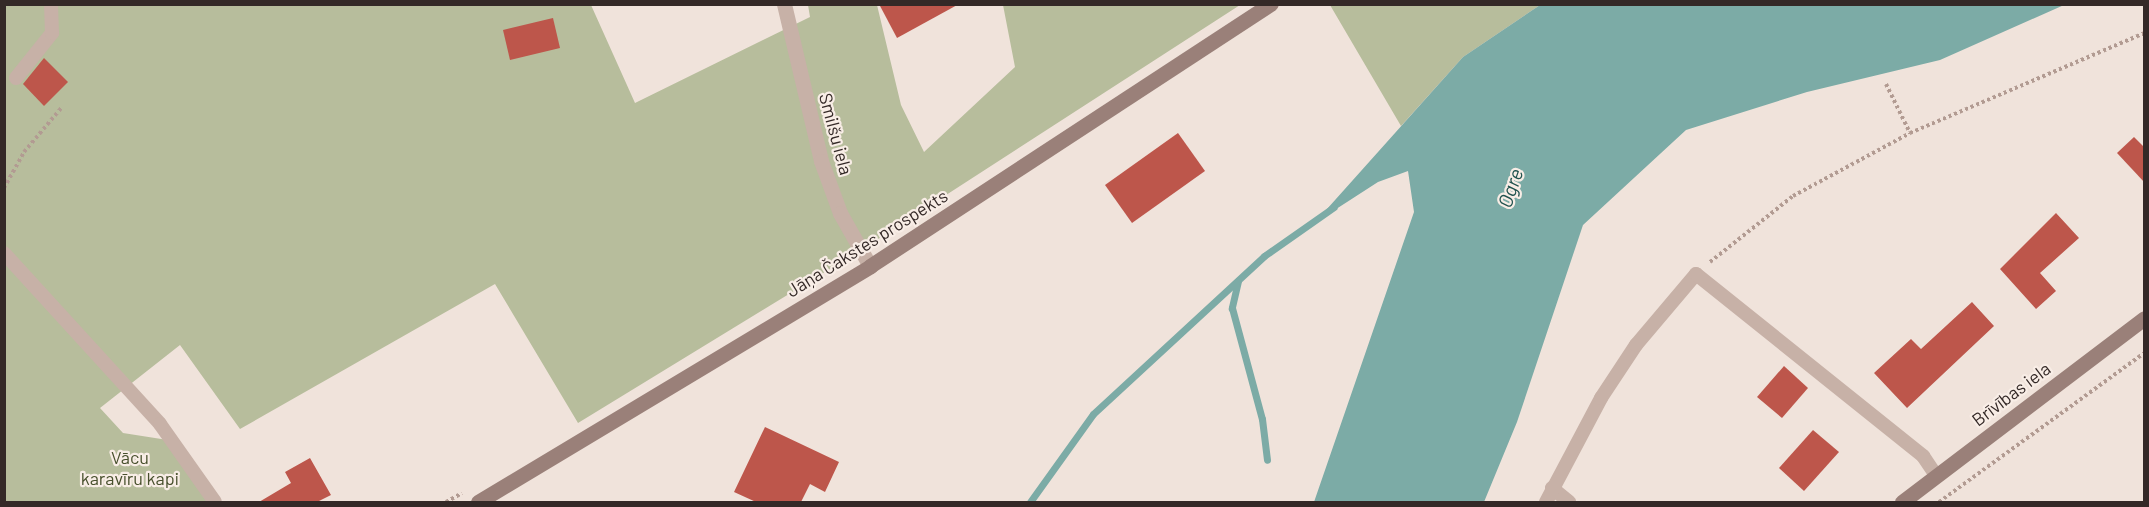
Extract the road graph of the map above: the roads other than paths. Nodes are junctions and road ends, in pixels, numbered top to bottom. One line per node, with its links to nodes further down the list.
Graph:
1 (51, 4): 4 (lane)
2 (784, 4): 6 (street, Smilšu iela)
3 (1270, 4): 6 (street, Jāņa Čakstes prospekts)
4 (16, 78)
5 (4, 253): 10 (lane)
6 (870, 266): 11 (street, Jāņa Čakstes prospekts)
7 (2145, 318): 8 (street, Brīvības iela)
8 (1936, 475): 9 (lane); 14 (street, Brīvības iela)
9 (1552, 488): 12 (lane); 13 (lane)
10 (215, 502)
11 (478, 502)
12 (1546, 502)
13 (1569, 502)
14 (1902, 502)

